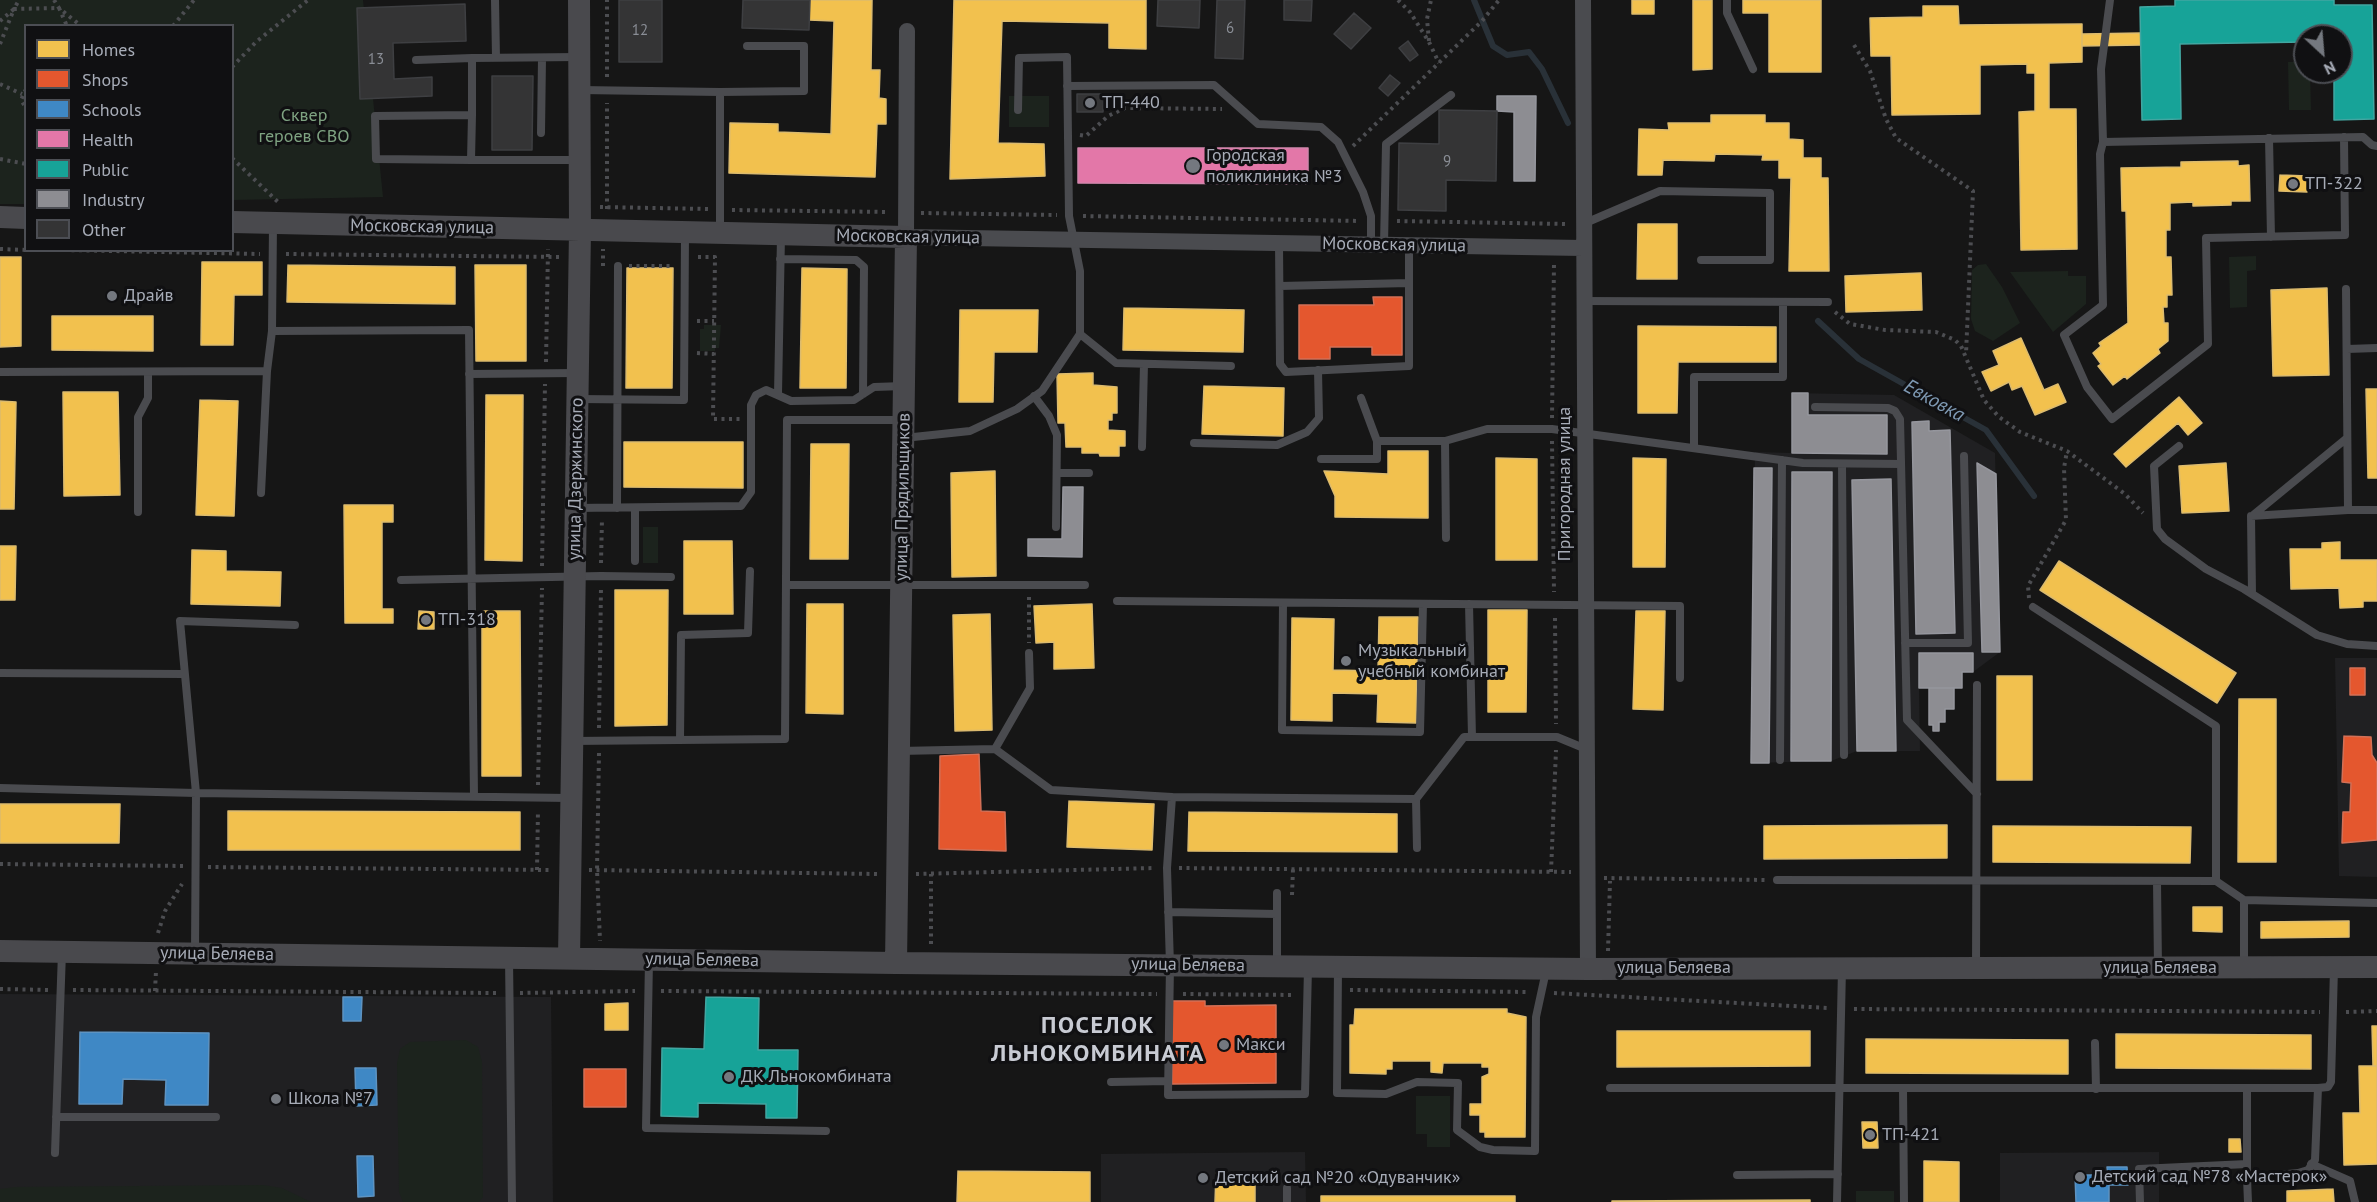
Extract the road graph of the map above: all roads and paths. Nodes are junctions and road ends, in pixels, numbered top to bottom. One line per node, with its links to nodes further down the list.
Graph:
1 (19, 0): 15 (path)
2 (54, 0): 14 (path)
3 (194, 0): 19 (path)
4 (308, 0): 31 (path)
5 (495, 0): 27 (lane)
6 (579, 0): 25 (street, улица Дзержинского)
7 (607, 0): 36 (path)
8 (1398, 0): 21 (path)
9 (1431, 0): 21 (path)
10 (1499, 0): 30 (path)
11 (1583, 0): 60 (street, Пригородная улица)
12 (1727, 0): 32 (lane)
13 (2110, 0): 47 (lane)
14 (60, 8): 15 (path); 17 (path); 18 (path)
15 (14, 9): 16 (path); 22 (path)
16 (0, 21)
17 (66, 24)
18 (79, 24)
19 (175, 24)
20 (907, 31): 66 (street, улица Прядильщиков)
21 (1429, 42): 30 (path)
22 (0, 44)
23 (1854, 45): 100 (path)
24 (747, 46): 38 (lane)
25 (580, 57): 28 (lane); 35 (street, улица Дзержинского)
26 (472, 58): 27 (lane); 29 (lane); 41 (lane)
27 (496, 58): 28 (lane)
28 (542, 58): 43 (lane)
29 (416, 60)
30 (1439, 63): 49 (path)
31 (234, 65)
32 (1753, 69)
33 (0, 84): 37 (path)
34 (1067, 86): 40 (lane); 42 (lane); 44 (lane)
35 (580, 90): 36 (lane); 52 (street, улица Дзержинского)
36 (607, 91): 38 (lane); 68 (path)
37 (24, 92)
38 (720, 92): 64 (lane)
39 (1450, 94): 71 (lane)
40 (1018, 110)
41 (472, 115): 51 (lane); 51 (lane)
42 (1257, 124): 44 (path); 49 (lane)
43 (541, 133)
44 (1067, 135): 69 (lane)
45 (2344, 137): 46 (lane); 48 (lane); 67 (lane)
46 (2269, 138): 47 (lane); 67 (lane)
47 (2103, 142): 67 (lane)
48 (2377, 146)
49 (1344, 153): 71 (lane)
50 (0, 159): 54 (path)
51 (471, 160): 52 (lane)
52 (580, 160): 62 (street, улица Дзержинского)
53 (234, 161): 55 (path)
54 (24, 164)
55 (275, 213): 58 (street, Московская улица); 61 (street, Московская улица); 78 (lane)
56 (0, 217): 57 (street)
57 (24, 218)
58 (234, 222)
59 (1555, 224): 73 (path)
60 (1583, 224): 74 (street, Пригородная улица); 83 (lane)
61 (548, 230): 62 (street, Московская улица); 79 (path)
62 (580, 230): 68 (street, Московская улица); 80 (street, улица Дзержинского)
63 (686, 232): 64 (street, Московская улица); 68 (street, Московская улица); 84 (lane)
64 (720, 233): 65 (street, Московская улица)
65 (781, 234): 66 (street, Московская улица); 82 (lane)
66 (906, 237): 69 (street, Московская улица); 110 (street, улица Прядильщиков)
67 (2271, 237)
68 (605, 240)
69 (1075, 240): 70 (street, Московская улица); 95 (lane)
70 (1279, 243): 71 (street, Московская улица); 87 (lane)
71 (1378, 245): 72 (street, Московская улица)
72 (1409, 246): 73 (street, Московская улица); 86 (lane)
73 (1554, 248): 74 (street, Московская улица); 120 (path)
74 (1583, 248): 89 (street, Пригородная улица)
75 (0, 249): 76 (path)
76 (24, 250)
77 (168, 252): 78 (path)
78 (273, 254): 79 (path); 93 (lane)
79 (548, 257): 80 (path); 107 (path)
80 (580, 257): 81 (path); 108 (street, улица Дзержинского)
81 (603, 257)
82 (780, 259): 111 (lane); 112 (lane)
83 (1701, 260)
84 (685, 262): 85 (path); 92 (path); 116 (lane)
85 (618, 266): 116 (lane)
86 (1409, 284): 87 (lane); 103 (lane)
87 (1280, 286): 103 (lane)
88 (2346, 289): 98 (lane)
89 (1583, 301): 90 (lane); 121 (street, Пригородная улица)
90 (1783, 302): 91 (lane); 128 (lane)
91 (1828, 302): 100 (path)
92 (714, 321): 94 (path); 99 (path)
93 (272, 331): 104 (lane); 109 (lane)
94 (697, 332)
95 (1080, 334): 101 (lane); 113 (lane)
96 (697, 343): 99 (path)
97 (2377, 348): 98 (lane)
98 (2347, 349): 122 (lane)
99 (714, 354): 118 (path)
100 (1966, 358): 129 (path)
101 (1144, 364): 102 (lane); 127 (lane)
102 (1231, 366)
103 (1318, 370): 125 (lane)
104 (267, 371): 106 (lane); 137 (lane)
105 (0, 372): 106 (lane)
106 (148, 372): 143 (lane)
107 (546, 373): 108 (lane); 109 (lane); 153 (path)
108 (578, 373): 115 (street, улица Дзержинского)
109 (469, 374): 155 (lane)
110 (904, 386): 112 (lane); 119 (street, улица Прядильщиков)
111 (778, 394): 112 (lane); 118 (lane)
112 (863, 394)
113 (1034, 396): 119 (lane); 135 (lane)
114 (1361, 398): 123 (lane)
115 (578, 399): 116 (lane); 138 (street, улица Дзержинского)
116 (617, 399): 139 (lane)
117 (1815, 407): 134 (lane)
118 (751, 419): 140 (lane)
119 (904, 429): 156 (lane); 158 (street, улица Прядильщиков)
120 (1552, 429): 121 (lane); 124 (lane); 165 (path)
121 (1585, 434): 128 (lane); 166 (street, Пригородная улица)
122 (2347, 438): 141 (lane); 144 (lane)
123 (1377, 441): 124 (lane); 131 (lane)
124 (1445, 441): 147 (lane)
125 (1194, 443)
126 (2179, 446): 146 (lane)
127 (1142, 447)
128 (1694, 447): 132 (lane)
129 (2067, 451): 146 (path); 167 (path)
130 (1964, 456): 169 (lane)
131 (1321, 459)
132 (1782, 460): 133 (lane); 185 (lane)
133 (1842, 464): 134 (lane); 184 (lane)
134 (1901, 464): 169 (lane)
135 (1057, 473): 136 (lane); 145 (lane)
136 (1089, 473)
137 (261, 493)
138 (576, 508): 139 (lane); 150 (street, улица Дзержинского)
139 (617, 508): 140 (lane)
140 (635, 508): 148 (lane)
141 (2348, 510): 142 (lane); 144 (lane)
142 (2377, 510)
143 (138, 512)
144 (2252, 516): 160 (lane)
145 (1056, 527)
146 (2157, 529): 160 (lane)
147 (1446, 538)
148 (635, 561)
149 (750, 571): 178 (lane)
150 (575, 576): 151 (lane); 153 (lane); 179 (street, улица Дзержинского)
151 (601, 576): 152 (lane); 180 (path)
152 (671, 577)
153 (542, 578): 155 (lane); 190 (path)
154 (401, 580): 155 (lane)
155 (471, 580): 189 (lane)
156 (788, 585): 158 (lane); 178 (lane)
157 (1085, 585): 159 (lane)
158 (902, 586): 159 (lane); 183 (street, улица Прядильщиков)
159 (1029, 586): 171 (path)
160 (2252, 594): 170 (lane)
161 (1117, 602): 162 (lane)
162 (1283, 603): 163 (lane); 163 (lane)
163 (1423, 604): 164 (lane)
164 (1469, 604): 165 (lane); 177 (lane)
165 (1554, 604): 166 (lane); 176 (path)
166 (1585, 604): 174 (lane); 182 (street, Пригородная улица)
167 (2033, 607): 203 (lane)
168 (295, 624): 173 (lane)
169 (1905, 643): 188 (lane)
170 (2377, 646)
171 (1029, 653): 181 (lane)
172 (0, 673): 173 (lane)
173 (183, 674): 187 (lane)
174 (1680, 678)
175 (1977, 685): 188 (lane)
176 (1557, 736): 177 (lane); 182 (lane); 197 (path)
177 (1472, 737): 193 (lane)
178 (680, 740): 180 (lane)
179 (572, 741): 180 (lane); 192 (street, улица Дзержинского)
180 (599, 741): 215 (path)
181 (995, 749): 183 (lane); 191 (lane)
182 (1586, 749): 227 (street, Пригородная улица)
183 (899, 751): 217 (street, улица Прядильщиков)
184 (1844, 755)
185 (1780, 760)
186 (0, 788): 187 (lane)
187 (196, 793): 189 (lane); 195 (lane)
188 (1977, 794): 201 (lane)
189 (474, 796): 190 (lane)
190 (538, 797): 192 (lane); 196 (path)
191 (1172, 797): 193 (lane); 207 (lane)
192 (571, 798): 214 (street, улица Дзержинского)
193 (1416, 799): 194 (lane)
194 (1417, 848)
195 (195, 867): 211 (path); 212 (lane)
196 (537, 870)
197 (1551, 872)
198 (931, 874): 218 (path)
199 (1610, 880): 227 (path)
200 (1777, 880): 201 (lane)
201 (1976, 880): 202 (lane); 229 (lane)
202 (2157, 881): 203 (lane); 230 (lane)
203 (2216, 881): 205 (lane)
204 (1277, 893): 208 (lane)
205 (2244, 900): 206 (lane); 223 (lane)
206 (2377, 903)
207 (1168, 912): 208 (lane); 219 (lane)
208 (1277, 914): 220 (lane)
209 (0, 951): 210 (street, улица Беляева)
210 (62, 952): 211 (street, улица Беляева); 232 (lane)
211 (157, 953): 212 (street, улица Беляева); 234 (path)
212 (195, 953): 213 (street, улица Беляева)
213 (509, 957): 214 (street, улица Беляева); 238 (lane)
214 (570, 958): 215 (street, улица Беляева)
215 (600, 958): 216 (street, улица Беляева); 235 (path)
216 (649, 959): 217 (street, улица Беляева); 236 (lane)
217 (896, 963): 218 (street, улица Беляева)
218 (931, 963): 219 (street, улица Беляева); 239 (path)
219 (1170, 965): 220 (street, улица Беляева); 240 (lane)
220 (1277, 966): 221 (street, улица Беляева)
221 (1309, 966): 222 (street, улица Беляева); 241 (lane)
222 (1338, 966): 226 (street, улица Беляева); 233 (lane)
223 (2244, 967): 224 (street, улица Беляева); 230 (street, улица Беляева)
224 (2334, 967): 225 (street, улица Беляева); 245 (lane)
225 (2377, 967)
226 (1547, 968): 227 (street, улица Беляева); 237 (lane)
227 (1597, 968): 228 (street, улица Беляева); 242 (path)
228 (1842, 968): 229 (street, улица Беляева); 243 (lane)
229 (1976, 968): 230 (street, улица Беляева)
230 (2158, 968)
231 (0, 989): 232 (path)
232 (60, 990): 234 (path); 255 (lane)
233 (1338, 990): 237 (path); 237 (lane)
234 (154, 991): 238 (path)
235 (600, 991): 236 (path); 238 (path)
236 (648, 991): 239 (path); 257 (lane)
237 (1541, 992): 242 (path)
238 (509, 993): 265 (lane)
239 (930, 993): 240 (path)
240 (1169, 994): 241 (path); 247 (lane)
241 (1308, 994): 247 (lane)
242 (1604, 997): 243 (path)
243 (1841, 1009): 245 (path); 250 (lane)
244 (2377, 1011): 245 (path)
245 (2333, 1012): 252 (lane)
246 (2094, 1043): 253 (lane)
247 (1168, 1081): 248 (lane)
248 (1111, 1082)
249 (1610, 1088): 250 (lane)
250 (1839, 1088): 251 (lane); 261 (lane)
251 (1903, 1088): 253 (lane); 268 (lane)
252 (2318, 1088): 254 (lane); 260 (lane)
253 (2096, 1089): 254 (lane)
254 (2247, 1089): 259 (lane)
255 (57, 1117): 256 (lane); 258 (lane)
256 (216, 1118)
257 (826, 1131)
258 (56, 1153)
259 (2247, 1164): 263 (lane); 269 (lane)
260 (2312, 1164): 263 (lane); 271 (lane)
261 (1838, 1174): 262 (lane); 267 (lane)
262 (1737, 1175)
263 (2247, 1178): 270 (lane)
264 (1287, 1188): 266 (lane)
265 (512, 1202)
266 (1287, 1202)
267 (1837, 1202)
268 (1904, 1202)
269 (2140, 1202)
270 (2247, 1202)
271 (2355, 1202)

